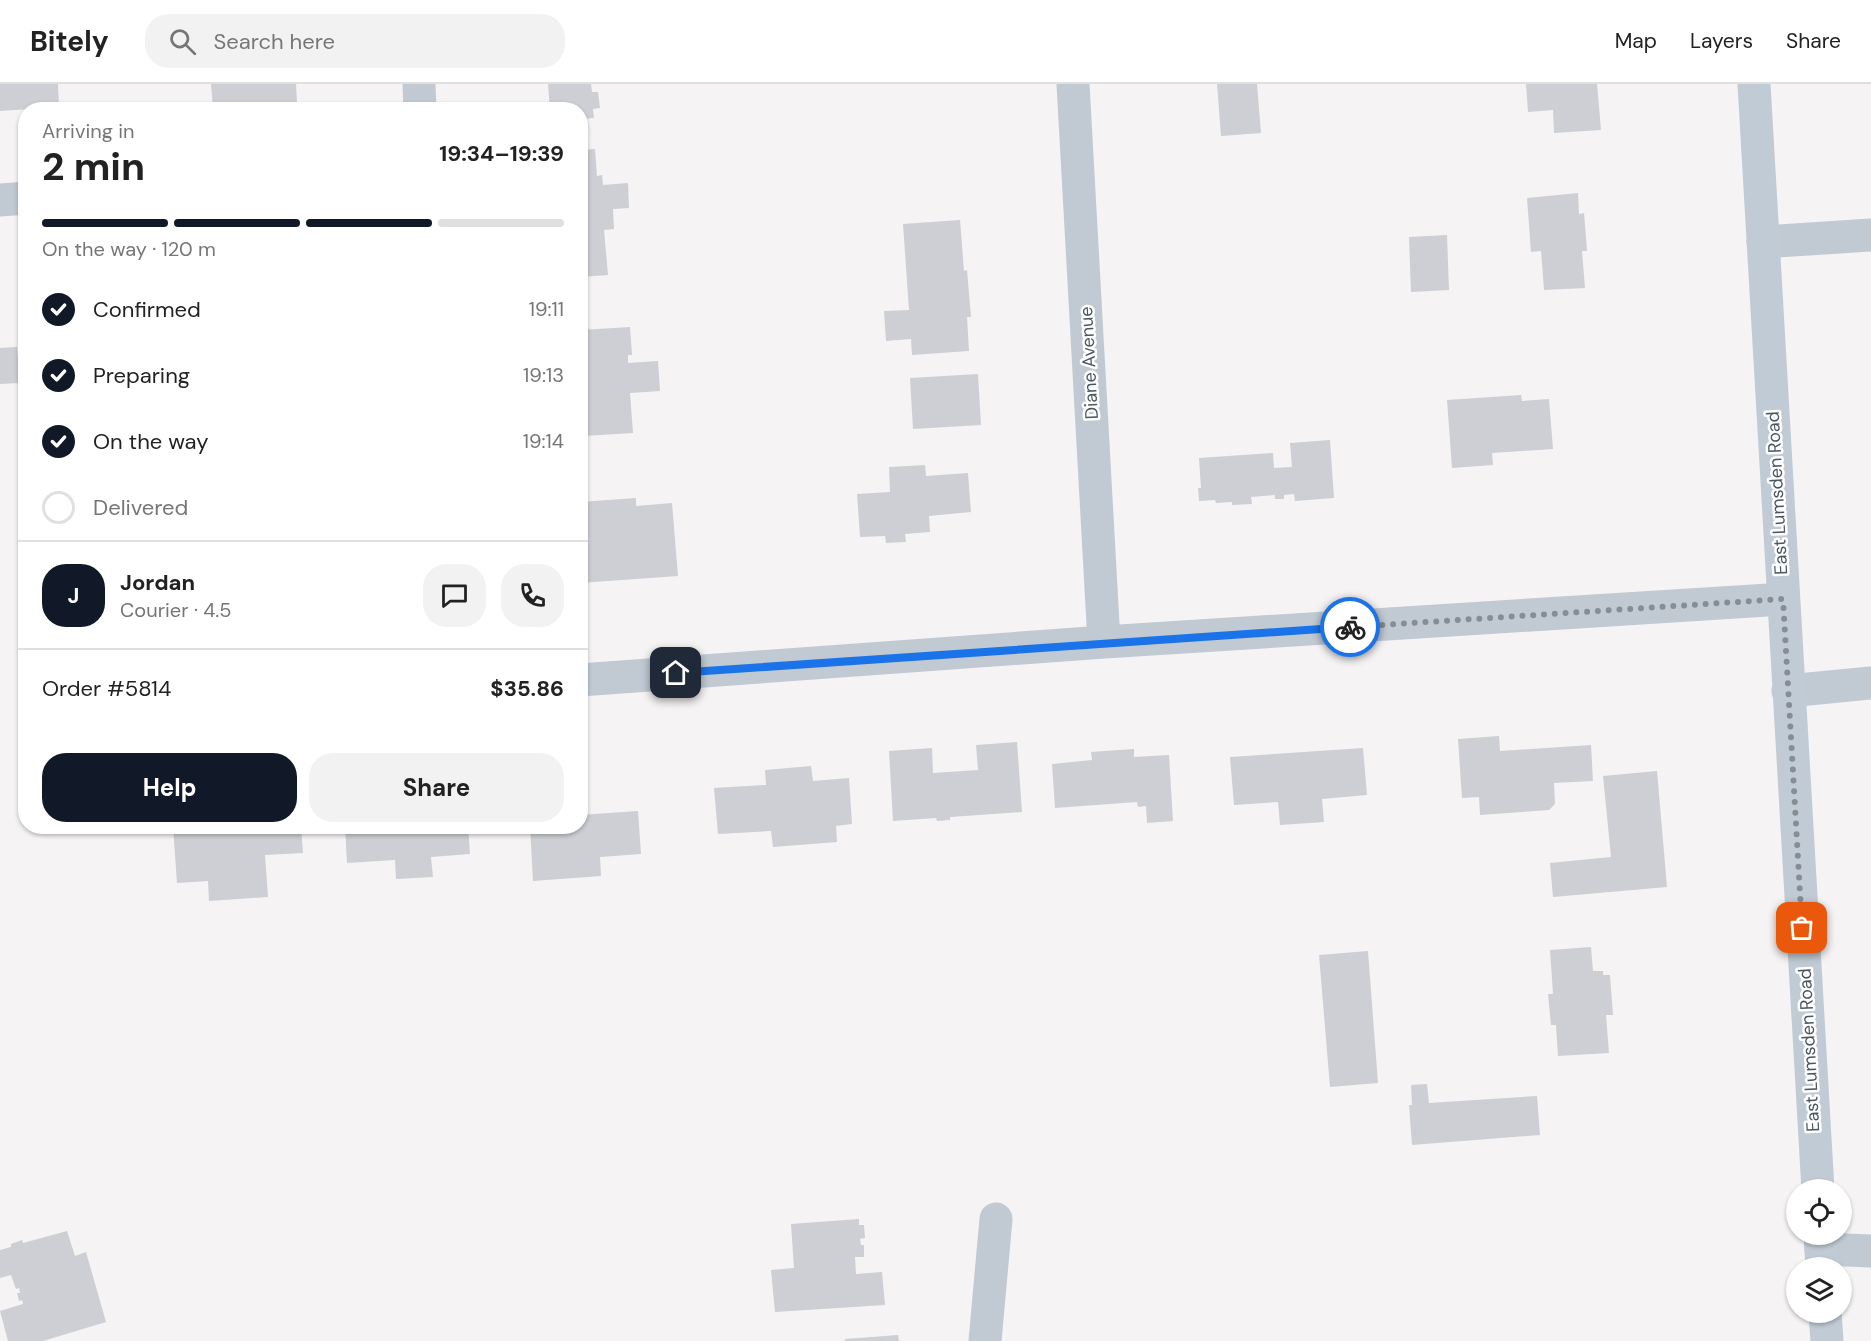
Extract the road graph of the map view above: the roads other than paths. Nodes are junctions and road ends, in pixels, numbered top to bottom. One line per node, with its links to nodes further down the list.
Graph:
1 (419, 84): 4 (street)
2 (1072, 84): 10 (street, Diane Avenue)
3 (1754, 84): 8 (street, East Lumsden Road)
4 (420, 102)
5 (18, 199): 6 (street)
6 (0, 200)
7 (1871, 235): 8 (street)
8 (1763, 242): 9 (street, East Lumsden Road)
9 (1783, 599): 10 (street); 13 (street, East Lumsden Road)
10 (1104, 642): 11 (street)
11 (588, 679)
12 (1871, 683): 13 (street)
13 (1788, 691): 14 (street, East Lumsden Road)
14 (1817, 1179)
15 (996, 1219): 19 (street)
16 (1821, 1250): 17 (street)
17 (1871, 1251)
18 (1826, 1323): 20 (street)
19 (985, 1341)
20 (1827, 1341)

